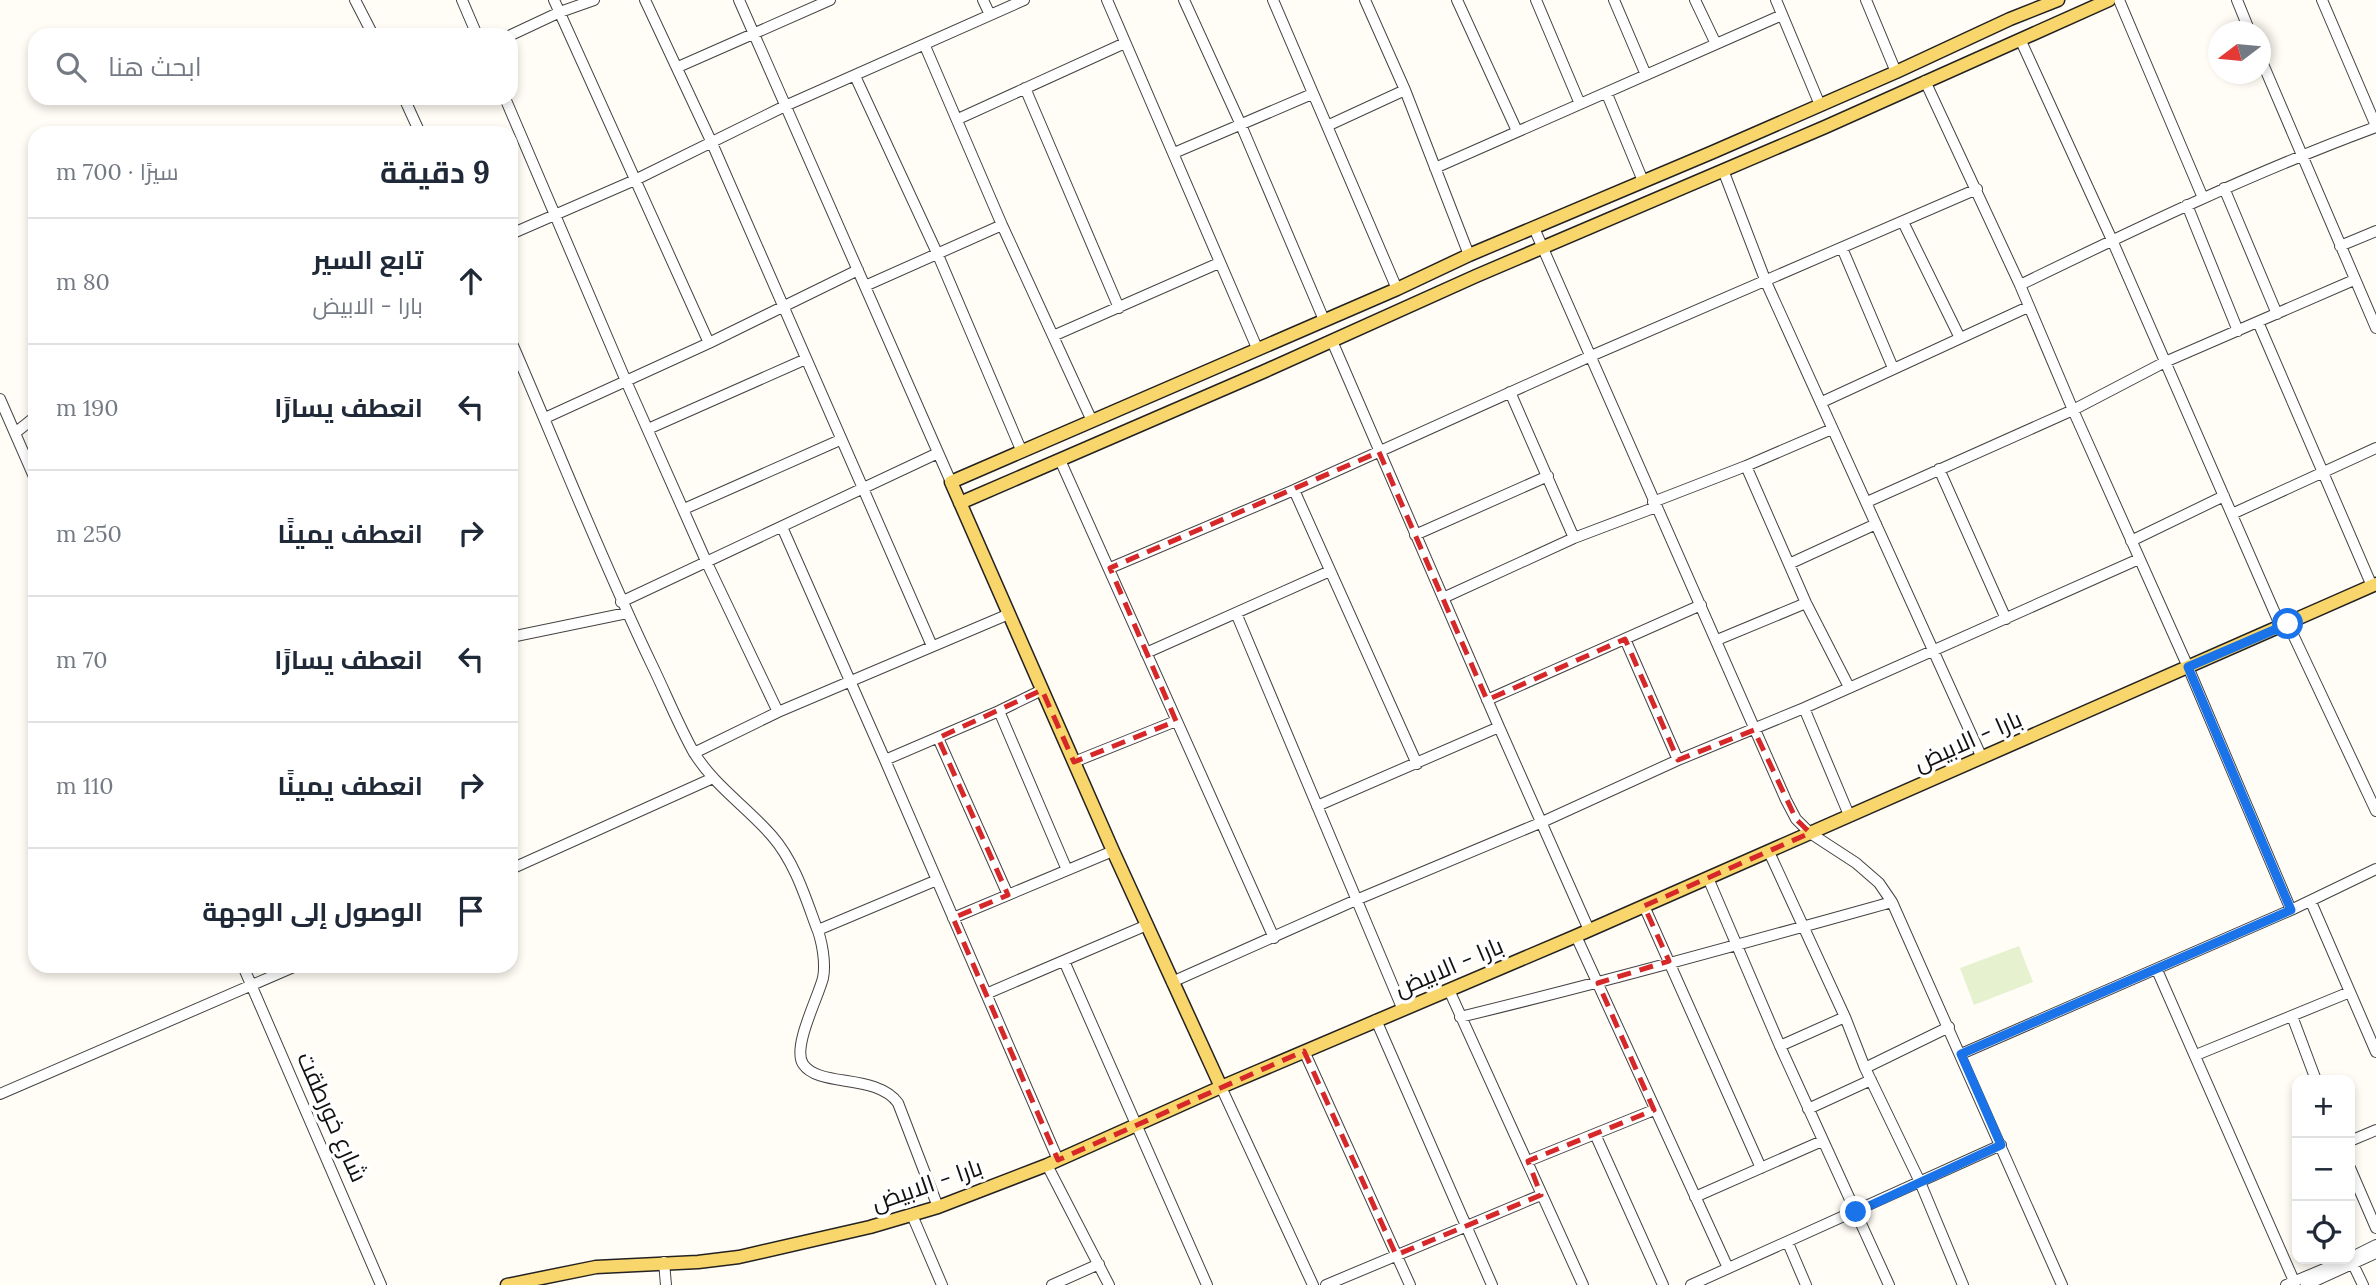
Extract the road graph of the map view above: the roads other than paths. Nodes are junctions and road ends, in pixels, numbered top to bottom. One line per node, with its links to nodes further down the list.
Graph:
1 (355, 0): 29 (street)
2 (462, 0): 30 (street)
3 (554, 0): 25 (street)
4 (594, 0): 25 (street)
5 (645, 0): 37 (street)
6 (739, 0): 32 (street)
7 (983, 0): 26 (street)
8 (1024, 0): 26 (street)
9 (1107, 0): 34 (street)
10 (1184, 0): 53 (street)
11 (1273, 0): 45 (street)
12 (1365, 0): 44 (street)
13 (1457, 0): 59 (street)
14 (1536, 0): 47 (street)
15 (1614, 0): 39 (street)
16 (1695, 0): 35 (street)
17 (1776, 0): 27 (street)
18 (1867, 0): 38 (street)
19 (2058, 0): 38 (main road)
20 (2109, 0): 33 (main road)
21 (2119, 0): 69 (street)
22 (2237, 0): 28 (street)
23 (2322, 0): 57 (street)
24 (825, 1): 32 (street)
25 (560, 12): 31 (street); 65 (street)
26 (990, 15): 36 (street)
27 (1782, 15): 35 (street); 50 (street)
28 (2246, 21)
29 (369, 28)
30 (475, 28)
31 (518, 32)
32 (753, 34): 37 (street); 51 (street)
33 (2020, 39): 41 (main road); 77 (street)
34 (1125, 43): 43 (street); 61 (street)
35 (1716, 44): 39 (street)
36 (925, 46): 40 (street); 52 (street)
37 (678, 67): 60 (street)
38 (1896, 72): 50 (main road)
39 (1646, 75): 46 (street)
40 (855, 76): 51 (street); 81 (street)
41 (1925, 81): 64 (main road); 68 (street)
42 (2271, 83): 62 (street)
43 (1025, 88): 52 (street); 92 (street)
44 (1405, 90): 56 (street); 63 (street)
45 (1312, 94): 53 (street); 56 (street)
46 (1607, 94): 47 (street); 66 (street)
47 (1580, 104): 59 (street)
48 (407, 105): 54 (street)
49 (508, 105): 55 (street)
50 (1820, 105): 66 (main road)
51 (785, 106): 60 (street); 84 (street)
52 (958, 119): 73 (street)
53 (1241, 125): 61 (street); 95 (street)
54 (417, 126)
55 (517, 126)
56 (1327, 126): 89 (street)
57 (2376, 127): 62 (street)
58 (518, 128): 71 (street)
59 (1517, 131): 63 (street)
60 (711, 141): 65 (street); 90 (street)
61 (1174, 153): 83 (street)
62 (2301, 154): 67 (street); 78 (street)
63 (1435, 169): 82 (street)
64 (1723, 170): 79 (main road); 86 (street)
65 (635, 180): 71 (street); 102 (street)
66 (1643, 181): 74 (main road)
67 (2224, 188): 69 (street); 94 (street)
68 (1977, 189): 72 (street); 87 (street)
69 (2203, 198): 70 (street)
70 (2188, 205): 77 (street); 98 (street)
71 (555, 214): 75 (street); 109 (street)
72 (1903, 222): 80 (street); 100 (street)
73 (1002, 225): 81 (street); 99 (street)
74 (1534, 228): 79 (street); 82 (main road)
75 (518, 231)
76 (2376, 231): 78 (street)
77 (2112, 240): 87 (street); 107 (street)
78 (2340, 246): 85 (street)
79 (1543, 248): 101 (main road); 104 (street)
80 (1842, 248): 86 (street); 108 (street)
81 (939, 255): 88 (street); 122 (street)
82 (1469, 255): 89 (main road)
83 (1219, 263): 92 (street); 103 (street)
84 (858, 270): 88 (street); 90 (street)
85 (2354, 280): 93 (street); 94 (street)
86 (1766, 282): 104 (street); 112 (street)
87 (2020, 285): 91 (street)
88 (864, 286): 124 (street)
89 (1397, 289): 95 (main road)
90 (782, 307): 102 (street); 106 (street)
91 (2028, 307): 100 (street); 113 (street)
92 (1119, 308): 99 (street)
93 (2372, 309): 97 (street)
94 (2277, 314): 96 (street)
95 (1324, 320): 103 (main road)
96 (2258, 322): 98 (street); 129 (street)
97 (2376, 328)
98 (2238, 331): 107 (street)
99 (1054, 336): 115 (street)
100 (1960, 338): 108 (street)
101 (1332, 341): 123 (street); 125 (main road)
102 (709, 343): 109 (street)
103 (1257, 348): 115 (main road)
104 (1591, 355): 110 (street); 137 (street)
105 (518, 357): 114 (street)
106 (806, 359): 117 (street); 120 (street)
107 (2165, 362): 113 (street); 134 (street)
108 (1893, 368): 112 (street)
109 (626, 382): 114 (street); 117 (street)
110 (1510, 392): 123 (street); 130 (street)
111 (0, 399): 119 (street)
112 (1822, 402): 118 (street)
113 (2073, 410): 128 (street); 144 (street)
114 (545, 418): 152 (street)
115 (1092, 421): 122 (main road)
116 (28, 423): 119 (street)
117 (648, 429): 138 (street)
118 (1832, 429): 127 (street); 135 (street)
119 (15, 433): 126 (street)
120 (841, 440): 132 (street); 138 (street)
121 (2376, 448): 129 (street)
122 (1022, 452): 131 (main road)
123 (1380, 452): 133 (street); 142 (street)
124 (938, 453): 131 (street); 132 (street)
125 (1060, 460): 136 (main road); 148 (street)
126 (28, 463)
127 (1746, 466): 137 (street); 147 (street)
128 (1939, 469): 135 (street); 158 (street)
129 (2322, 472): 139 (street); 150 (street)
130 (1548, 476): 142 (street); 143 (street)
131 (951, 482): 136 (main road)
132 (862, 490): 141 (street); 163 (street)
133 (1294, 490): 148 (street); 149 (street)
134 (2224, 496): 139 (street); 144 (street)
135 (1867, 502): 140 (street)
136 (960, 503): 157 (main road)
137 (1655, 504): 143 (street); 154 (street)
138 (684, 509): 146 (street)
139 (2232, 514): 159 (street)
140 (1876, 524): 147 (street); 164 (street)
141 (782, 527): 146 (street); 167 (street)
142 (1415, 535): 151 (street)
143 (1574, 538): 151 (street)
144 (2131, 541): 145 (street)
145 (2139, 559): 158 (street); 166 (street)
146 (706, 561): 152 (street); 173 (street)
147 (1789, 564): 153 (street)
148 (1110, 568): 165 (street)
149 (1330, 571): 156 (street); 183 (street)
150 (2374, 585): 159 (main road, بارا - الابيض)
151 (1443, 598): 170 (street)
152 (621, 602): 155 (street)
153 (1806, 603): 162 (street); 168 (street)
154 (1701, 605): 161 (street); 162 (street)
155 (627, 613): 160 (street); 178 (street)
156 (1236, 613): 165 (street); 185 (street)
157 (1009, 614): 163 (street); 169 (main road)
158 (2006, 619): 164 (street)
159 (2284, 625): 166 (main road, بارا - الابيض); 186 (street)
160 (518, 636)
161 (1625, 639): 170 (street); 181 (street)
162 (1717, 640): 176 (street)
163 (932, 646): 167 (street)
164 (1934, 650): 168 (street); 179 (street)
165 (1146, 653): 174 (street)
166 (2188, 667): 179 (main road, بارا - الابيض); 202 (street)
167 (850, 680): 173 (street); 180 (street)
168 (1849, 687): 171 (street)
169 (1042, 690): 172 (street); 182 (main road)
170 (1487, 700): 175 (street)
171 (1804, 708): 176 (street); 187 (street)
172 (999, 711): 177 (street); 194 (street)
173 (778, 712): 178 (street)
174 (1176, 721): 182 (street); 209 (street)
175 (1499, 727): 183 (street); 188 (street)
176 (1754, 730): 181 (street); 189 (street)
177 (939, 738): 180 (street); 197 (street)
178 (694, 753): 184 (street)
179 (1982, 758): 187 (main road, بارا - الابيض)
180 (886, 760): 196 (street)
181 (1678, 760): 188 (street)
182 (1074, 762): 190 (main road)
183 (1417, 764): 185 (street)
184 (713, 778): 192 (street); 206 (street)
185 (1317, 806): 198 (street)
186 (2376, 811)
187 (1849, 815): 189 (main road, بارا - الابيض)
188 (1541, 823): 198 (street); 207 (street)
189 (1810, 833): 191 (main road, بارا - الابيض); 199 (street)
190 (1112, 850): 194 (street); 204 (main road)
191 (1769, 852): 195 (main road, بارا - الابيض); 205 (street)
192 (518, 866)
193 (2376, 869): 200 (street)
194 (1067, 870): 197 (street)
195 (1708, 878): 201 (main road, بارا - الابيض); 210 (street)
196 (937, 880): 203 (street); 206 (street)
197 (1008, 895): 203 (street)
198 (1356, 900): 209 (street); 222 (street)
199 (1892, 902): 205 (street); 227 (street)
200 (2311, 902): 202 (street); 220 (street)
201 (1644, 906): 207 (main road, بارا - الابيض); 212 (street)
202 (2291, 910): 213 (street)
203 (953, 918): 221 (street)
204 (1147, 925): 211 (street); 216 (main road)
205 (1802, 927): 210 (street); 225 (street)
206 (818, 930): 253 (street)
207 (1590, 930): 208 (main road, بارا - الابيض)
208 (1576, 936): 217 (street); 219 (main road, بارا - الابيض)
209 (1274, 938): 216 (street)
210 (1735, 945): 212 (street); 228 (street)
211 (1064, 961): 221 (street); 240 (street)
212 (1669, 961): 217 (street); 248 (street)
213 (2157, 970): 231 (street); 232 (street)
214 (246, 973): 218 (street, شارع خورطقت)
215 (281, 973): 218 (street)
216 (1172, 982): 236 (main road)
217 (1598, 983): 224 (street); 239 (street)
218 (252, 986): 237 (street); 272 (street, شارع خورطقت)
219 (1449, 990): 222 (main road, بارا - الابيض); 224 (street)
220 (2350, 992): 223 (street); 230 (street)
221 (986, 994): 247 (street)
222 (1403, 1010): 226 (main road, بارا - الابيض)
223 (2292, 1016): 232 (street); 234 (street)
224 (1460, 1017): 246 (street)
225 (1844, 1017): 228 (street); 233 (street)
226 (1376, 1020): 229 (main road, بارا - الابيض); 256 (street)
227 (1949, 1027): 231 (street); 233 (street)
228 (1780, 1046): 238 (street)
229 (1304, 1051): 236 (main road, بارا - الابيض); 261 (street)
230 (2376, 1052)
231 (1961, 1054): 245 (street)
232 (2196, 1055): 271 (street)
233 (1865, 1068): 235 (street)
234 (2314, 1075)
235 (1871, 1080): 238 (street); 250 (street)
236 (1220, 1087): 240 (main road, بارا - الابيض); 279 (street)
237 (0, 1094)
238 (1808, 1109): 244 (street)
239 (1654, 1110): 242 (street); 252 (street)
240 (1136, 1124): 247 (main road, بارا - الابيض); 278 (street)
241 (2376, 1130): 243 (street)
242 (1595, 1134): 246 (street); 284 (street)
243 (2355, 1139)
244 (1822, 1141): 248 (street); 254 (street)
245 (2001, 1145): 250 (street); 289 (street)
246 (1528, 1161): 251 (street)
247 (1053, 1162): 253 (main road, بارا - الابيض); 265 (street)
248 (1761, 1168): 252 (street)
249 (2355, 1180): 257 (street)
250 (1920, 1182): 254 (street); 288 (street)
251 (1541, 1195): 256 (street); 283 (street)
252 (1695, 1197): 269 (street)
253 (938, 1207): 255 (main road, بارا - الابيض)
254 (1856, 1212): 258 (street); 287 (street)
255 (912, 1215): 264 (main road, بارا - الابيض); 275 (street)
256 (1465, 1225): 261 (street); 282 (street)
257 (2376, 1228)
258 (1788, 1243): 269 (street); 286 (street)
259 (2376, 1245): 262 (street)
260 (2376, 1253): 263 (street)
261 (1396, 1255): 280 (street); 281 (street)
262 (2355, 1257)
263 (2355, 1259)
264 (664, 1262): 273 (main road, بارا - الابيض); 274 (street)
265 (1099, 1264): 276 (street); 277 (street)
266 (2340, 1264): 271 (street)
267 (2343, 1264): 290 (street)
268 (2352, 1264): 291 (street)
269 (1728, 1268): 270 (street)
270 (1712, 1281): 285 (street)
271 (2290, 1283)
272 (381, 1285)
273 (507, 1285)
274 (666, 1285)
275 (942, 1285)
276 (1052, 1285)
277 (1109, 1285)
278 (1207, 1285)
279 (1314, 1285)
280 (1326, 1285)
281 (1410, 1285)
282 (1492, 1285)
283 (1583, 1285)
284 (1663, 1285)
285 (1691, 1285)
286 (1806, 1285)
287 (1889, 1285)
288 (1963, 1285)
289 (2062, 1285)
290 (2306, 1285)
291 (2362, 1285)

